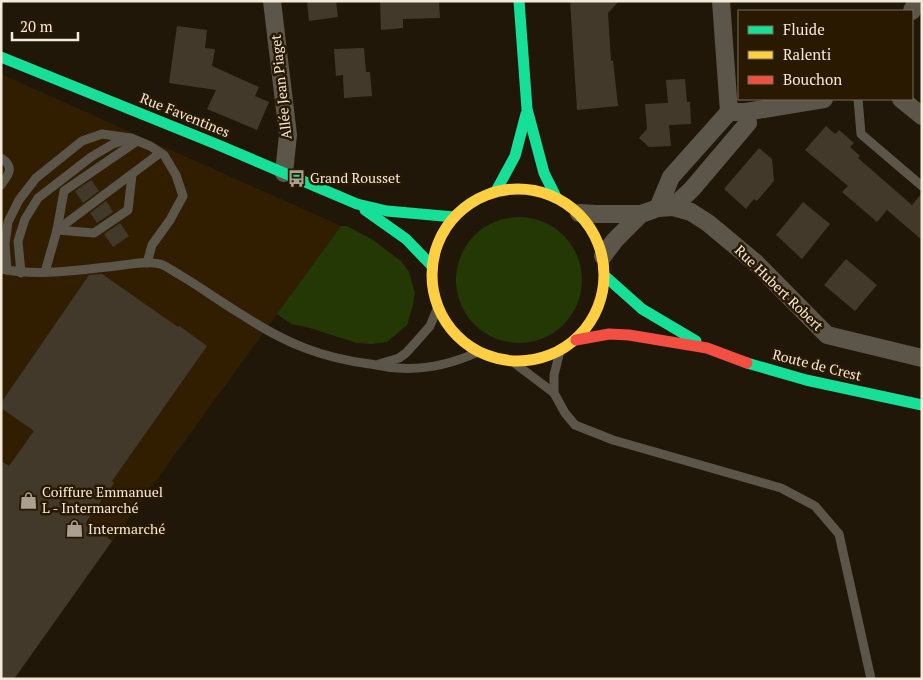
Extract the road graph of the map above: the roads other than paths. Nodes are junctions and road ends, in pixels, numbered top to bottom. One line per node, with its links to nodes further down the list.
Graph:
1 (272, 1): 14 (street, Allée Jean Piaget)
2 (519, 1): 8 (main road)
3 (720, 1): 9 (street)
4 (2, 59): 14 (main road, Rue Faventines)
5 (817, 100): 9 (street)
6 (858, 100): 17 (lane)
7 (902, 100): 10 (street)
8 (527, 109): 18 (main road); 19 (main road)
9 (738, 112): 21 (street)
10 (922, 116)
11 (134, 139): 12 (lane); 25 (lane); 29 (lane); 31 (lane)
12 (160, 153): 15 (lane); 27 (lane)
13 (1, 158): 16 (lane)
14 (284, 173): 20 (main road, Rue Faventines)
15 (132, 175): 25 (lane); 25 (lane)
16 (2, 180)
17 (922, 186)
18 (496, 191): 19 (main road); 24 (main road)
19 (556, 197): 22 (main road)
20 (357, 204): 24 (main road, Rue Faventines); 28 (main road, Rue Faventines)
21 (665, 207): 23 (street); 38 (street, Rue Hubert Robert)
22 (579, 213): 23 (street); 26 (main road)
23 (641, 214): 26 (street)
24 (454, 217): 28 (main road)
25 (57, 230): 30 (lane)
26 (603, 256): 32 (main road)
27 (147, 263): 30 (lane); 40 (lane)
28 (432, 266): 33 (main road)
29 (4, 270): 31 (lane)
30 (45, 272): 31 (lane)
31 (21, 273)
32 (605, 276): 34 (main road); 35 (main road)
33 (438, 307): 37 (main road); 40 (lane)
34 (576, 340): 35 (main road); 36 (main road)
35 (707, 348): 42 (main road, Route de Crest)
36 (560, 351): 39 (main road); 41 (lane)
37 (478, 352): 39 (main road); 40 (lane)
38 (922, 358)
39 (513, 362): 41 (lane)
40 (376, 365)
41 (554, 393): 43 (lane)
42 (922, 405)
43 (871, 679)

